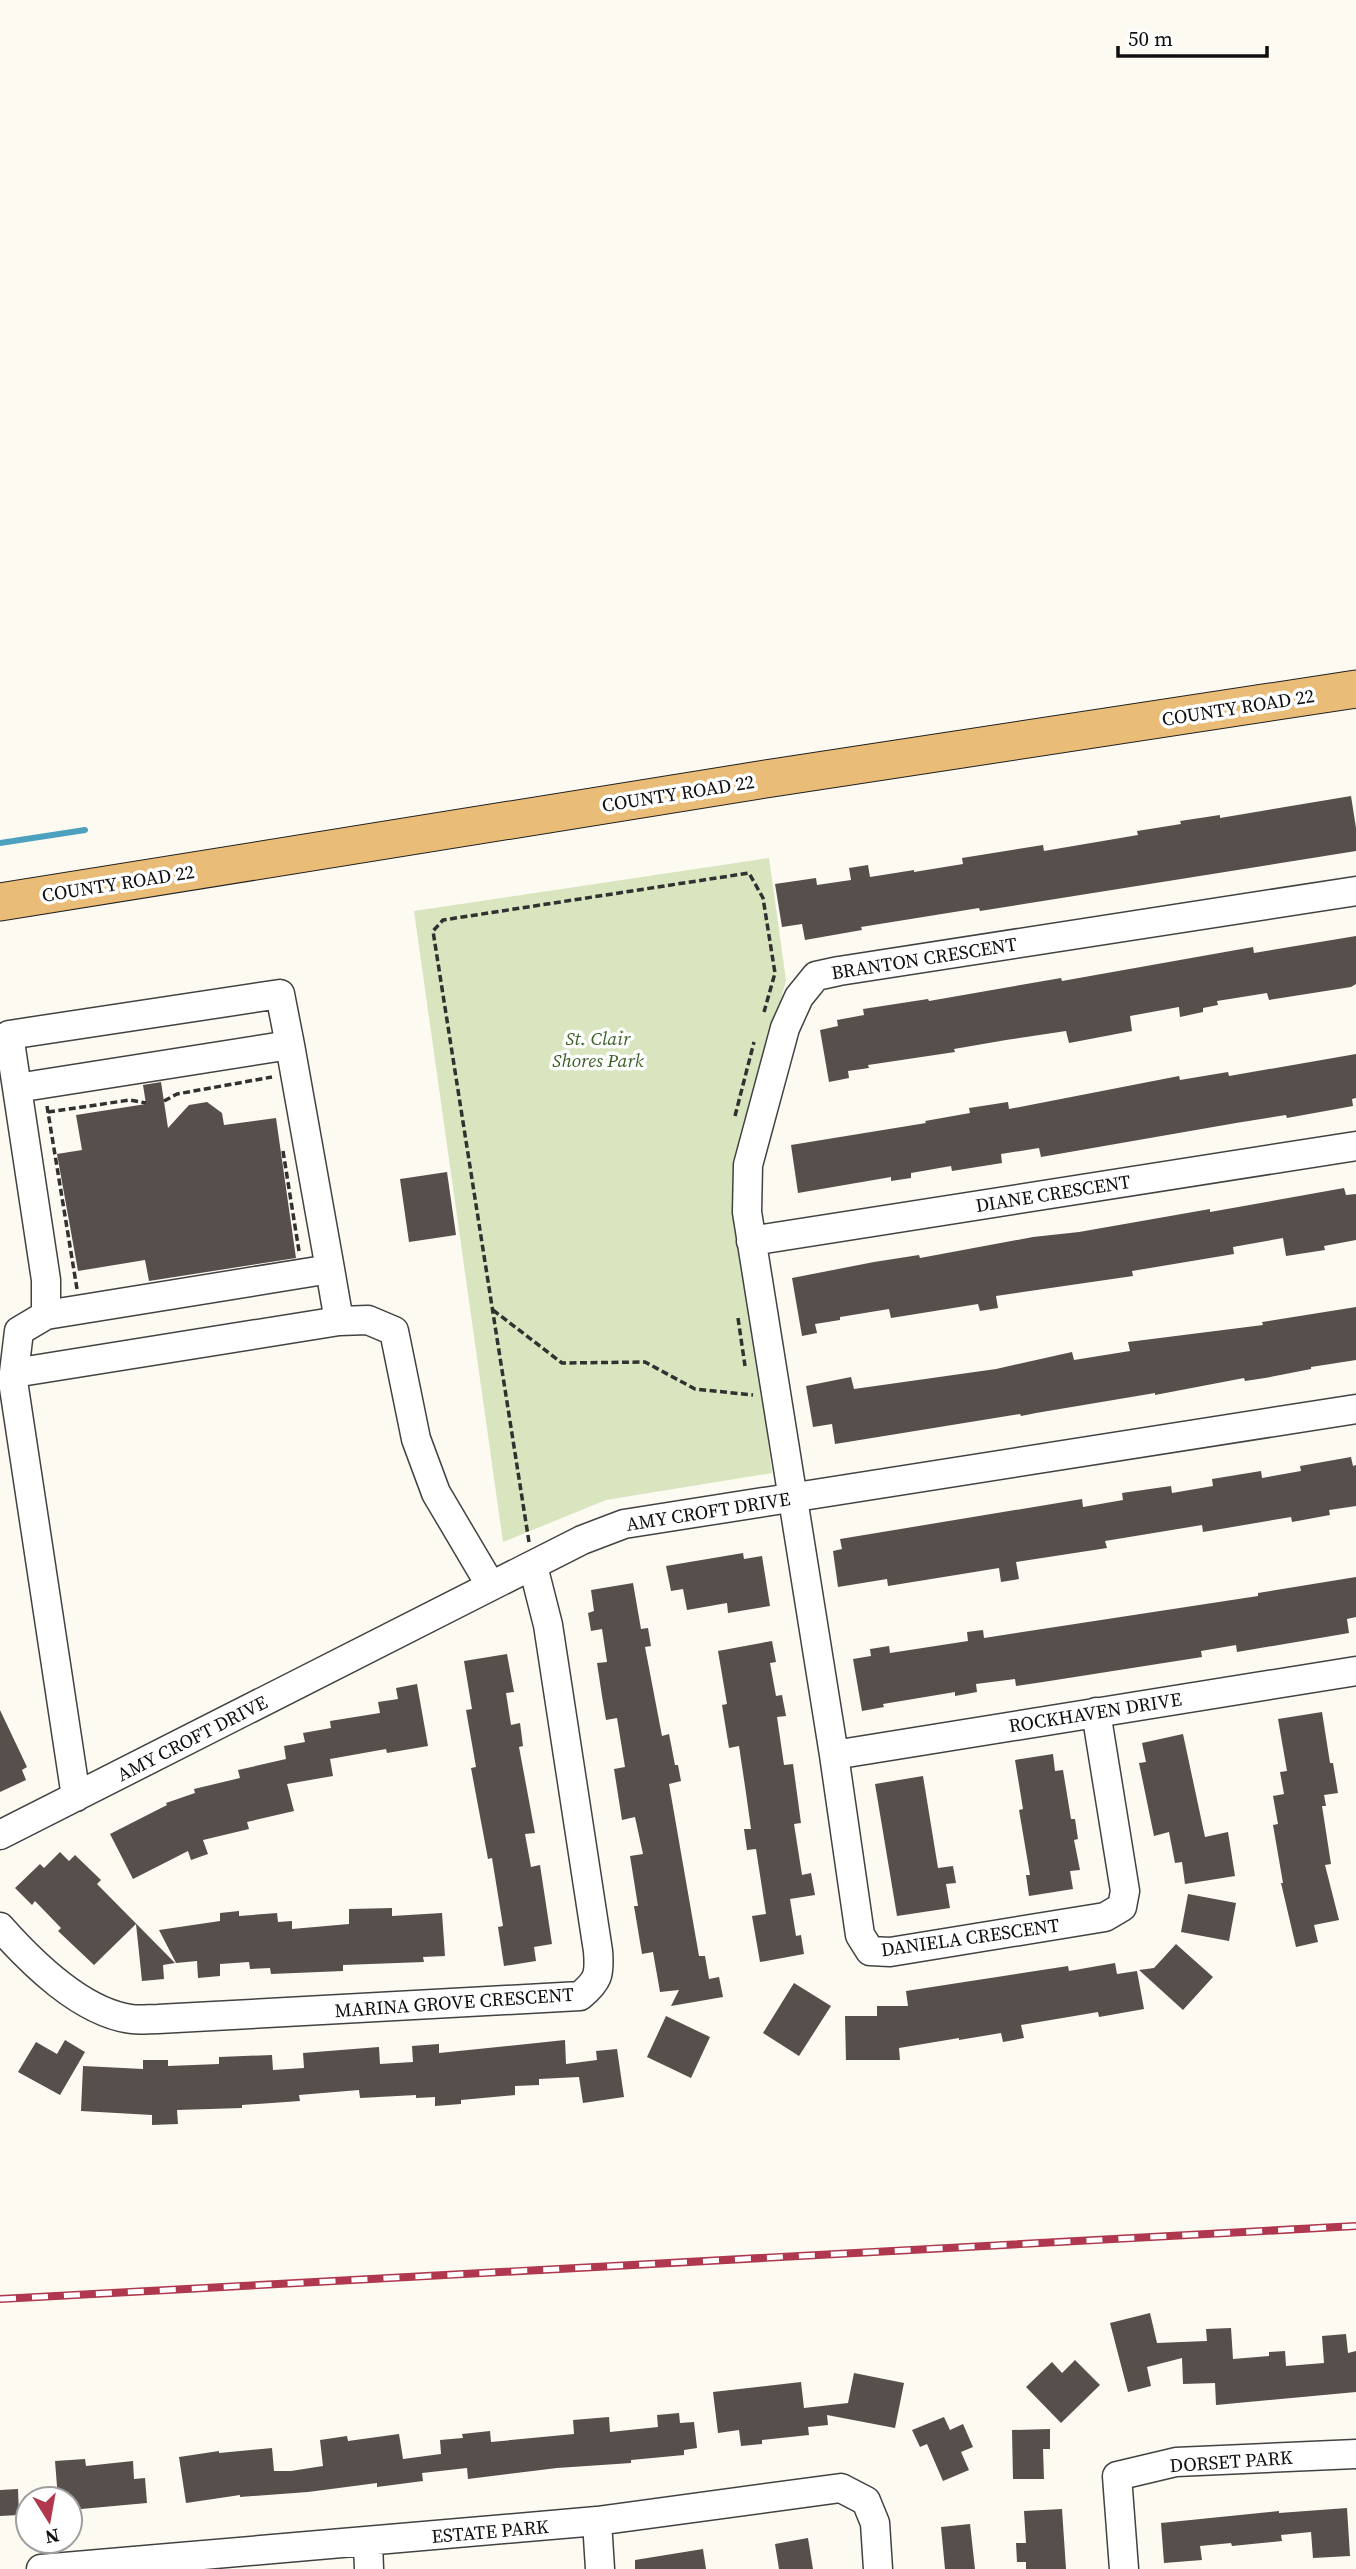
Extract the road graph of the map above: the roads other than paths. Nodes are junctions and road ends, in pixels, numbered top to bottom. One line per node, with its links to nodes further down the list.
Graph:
1 (1356, 689): 3 (main road, COUNTY ROAD 22)
2 (1356, 891): 7 (street, BRANTON CRESCENT)
3 (0, 902)
4 (278, 1047): 5 (street); 5 (street); 8 (street)
5 (30, 1086): 9 (street)
6 (1356, 1146): 7 (street, DIANE CRESCENT)
7 (751, 1241): 13 (street, BRANTON CRESCENT)
8 (330, 1269): 9 (street); 10 (street)
9 (46, 1315): 11 (street)
10 (339, 1321): 11 (street); 15 (street)
11 (14, 1373): 19 (street)
12 (1356, 1409): 13 (street, AMY CROFT DRIVE)
13 (791, 1498): 14 (street, AMY CROFT DRIVE); 18 (street, DANIELA CRESCENT)
14 (533, 1566): 15 (street, AMY CROFT DRIVE); 21 (street, MARINA GROVE CRESCENT)
15 (491, 1586): 19 (street, AMY CROFT DRIVE)
16 (1356, 1671): 17 (street, ROCKHAVEN DRIVE)
17 (1096, 1712): 18 (street, ROCKHAVEN DRIVE); 18 (street, DANIELA CRESCENT)
18 (834, 1755)
19 (76, 1797): 20 (street, AMY CROFT DRIVE)
20 (0, 1835)
21 (0, 1927)
22 (1356, 2454): 29 (street, DORSET PARK)
23 (597, 2521): 24 (street, ESTATE PARK); 27 (street); 28 (street, ESTATE PARK)
24 (368, 2556): 25 (street, ESTATE PARK)
25 (92, 2567): 26 (street, ESTATE PARK)
26 (41, 2569)
27 (600, 2569)
28 (878, 2569)
29 (1124, 2569)

